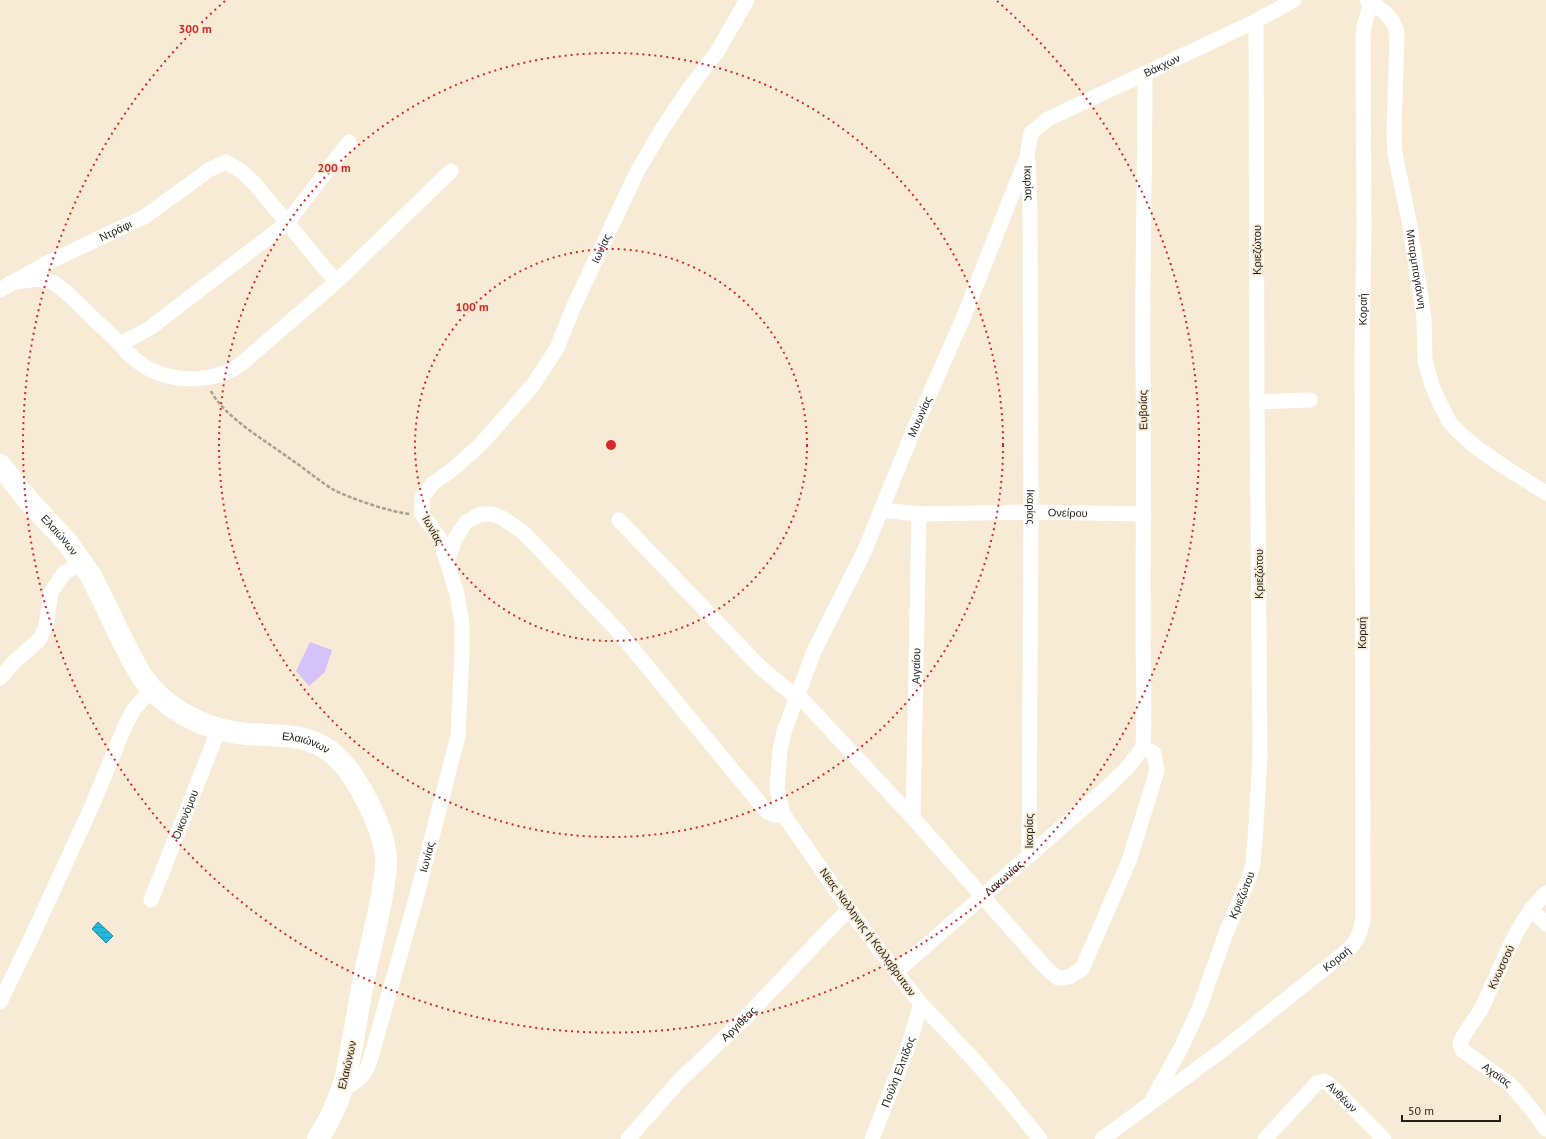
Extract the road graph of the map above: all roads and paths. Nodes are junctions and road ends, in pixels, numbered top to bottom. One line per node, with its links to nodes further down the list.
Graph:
1 (747, 0): 21 (street, Ιωνίας)
2 (1294, 0): 4 (street, Βάκχων)
3 (1369, 1): 18 (street, Μπαρμπαγιάννη); 46 (street, Κοραή)
4 (1256, 21): 5 (street, Βάκχων); 16 (street, Κριεζώτου)
5 (1145, 73): 6 (street, Βάκχων); 23 (street, Ευβοίας)
6 (1031, 133): 8 (street, Μυωνίας)
7 (349, 142): 10 (street)
8 (1028, 158): 19 (street, Μυωνίας); 20 (street, Ικαρίας)
9 (451, 172): 11 (street)
10 (287, 223): 11 (street); 12 (street, Ντράφι); 13 (street)
11 (336, 282): 14 (street)
12 (5, 287): 13 (street)
13 (120, 344): 14 (street)
14 (207, 378): 21 (path)
15 (1310, 400): 16 (street)
16 (1257, 402): 46 (street, Κριεζώτου)
17 (0, 466): 26 (main road, Ελαιώνων)
18 (1546, 494)
19 (882, 510): 22 (street, Ονείρου); 29 (street, Μυωνίας)
20 (1031, 512): 22 (street, Ονείρου); 23 (street, Ονείρου); 34 (street, Ικαρίας)
21 (422, 514): 25 (street, Ιωνίας)
22 (918, 514): 33 (street, Αιγαίου)
23 (1144, 514): 31 (street, Ευβοίας)
24 (619, 520): 29 (street)
25 (447, 561): 32 (street); 45 (street, Ιωνίας)
26 (82, 563): 27 (street); 28 (main road, Ελαιώνων)
27 (0, 678)
28 (152, 689): 30 (main road, Ελαιώνων); 42 (street)
29 (798, 695): 32 (street, Νεας Nαλληνης ή Καλλαβρυτων); 33 (street)
30 (219, 729): 37 (street, Οικονόμου); 45 (main road, Ελαιώνων)
31 (1143, 747): 34 (street, Λακωνίας); 36 (street)
32 (783, 814): 39 (street, Νεας Nαλληνης ή Καλλαβρυτων)
33 (913, 818): 36 (street)
34 (1029, 856): 36 (street, Λακωνίας)
35 (1546, 893): 38 (street, Κνωσσού)
36 (984, 897): 41 (street, Λακωνίας)
37 (151, 900)
38 (1531, 908): 40 (street); 44 (street, Κνωσσού)
39 (851, 912): 41 (street, Νεας Nαλληνης ή Καλλαβρυτων); 49 (street, Αργιθέας)
40 (1546, 924)
41 (896, 972): 43 (street, Νεας Nαλληνης ή Καλλαβρυτων)
42 (0, 1002)
43 (921, 1004): 50 (street, Πούλη Ελπίδος); 51 (street, Νεας Nαλληνης ή Καλλαβρυτων)
44 (1460, 1043): 47 (street, Αχαϊας)
45 (343, 1088): 48 (main road, Ελαιώνων)
46 (1150, 1104): 52 (street, Κοραή)
47 (1546, 1129)
48 (318, 1139)
49 (628, 1139)
50 (872, 1139)
51 (1040, 1139)
52 (1102, 1139)
53 (1265, 1139): 54 (street, Ανθέων)
54 (1384, 1139)

